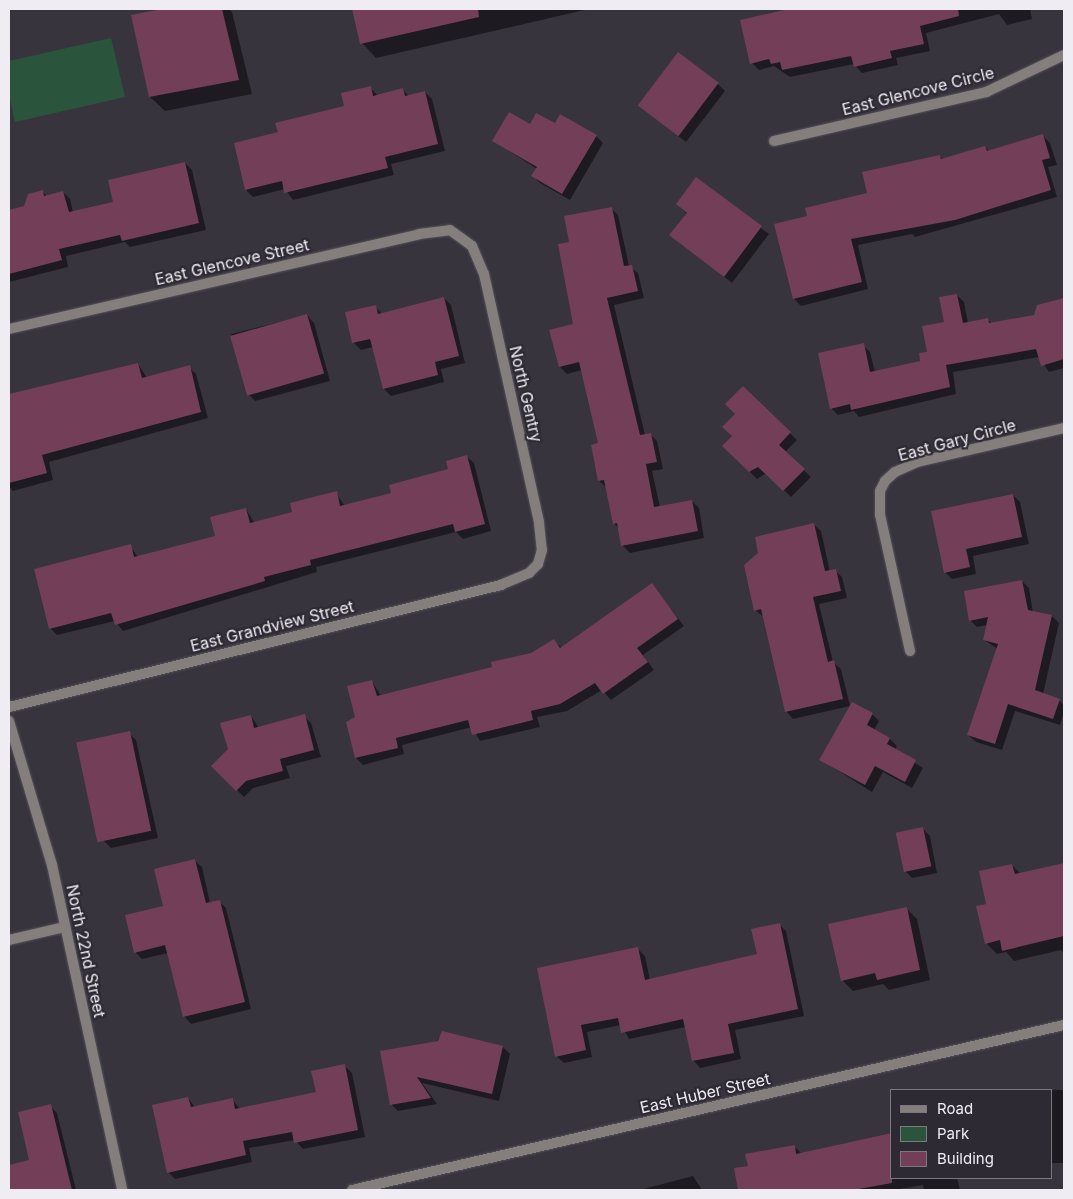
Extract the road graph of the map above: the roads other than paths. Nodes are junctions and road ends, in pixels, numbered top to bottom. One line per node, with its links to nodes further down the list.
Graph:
1 (1064, 56): 2 (street, East Glencove Circle)
2 (774, 141)
3 (462, 236): 4 (street, East Glencove Street); 6 (street, North Gentry)
4 (9, 329)
5 (1064, 428): 7 (street, East Gary Circle)
6 (538, 564): 8 (street, East Grandview Street)
7 (910, 652)
8 (9, 707)
9 (9, 722): 10 (street, North 22nd Street)
10 (65, 926): 11 (street); 13 (street, North 22nd Street)
11 (9, 940)
12 (1064, 1025): 14 (street, East Huber Street)
13 (122, 1190)
14 (352, 1190)

